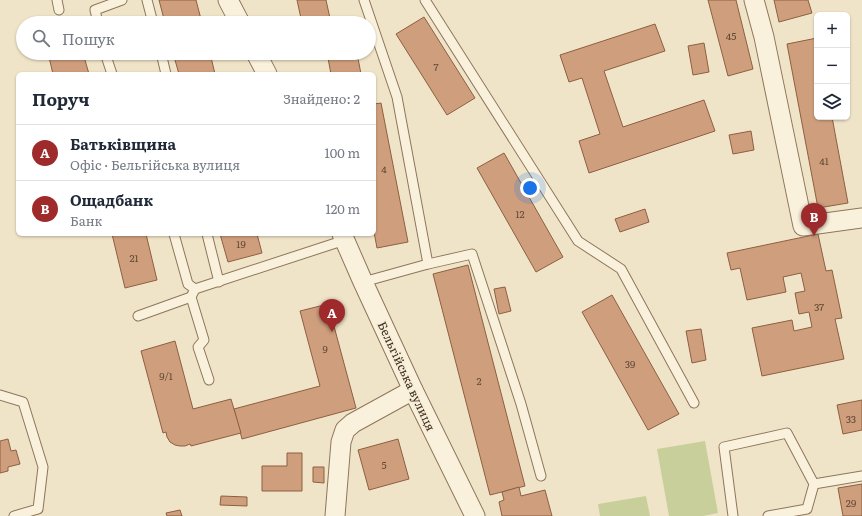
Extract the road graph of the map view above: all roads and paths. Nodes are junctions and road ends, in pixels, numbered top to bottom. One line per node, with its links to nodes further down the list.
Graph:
1 (57, 0): 8 (lane)
2 (122, 0): 9 (lane)
3 (148, 0): 10 (lane)
4 (228, 0): 11 (street)
5 (364, 0): 12 (lane)
6 (425, 0): 32 (lane)
7 (754, 0): 20 (street)
8 (59, 10)
9 (96, 16)
10 (151, 16)
11 (236, 16)
12 (369, 16)
13 (376, 35): 24 (lane)
14 (107, 60): 17 (lane)
15 (163, 60): 18 (lane)
16 (260, 60): 19 (street)
17 (111, 72)
18 (166, 72)
19 (266, 72)
20 (862, 218)
21 (175, 236): 27 (lane)
22 (208, 236): 25 (lane)
23 (344, 237): 25 (lane); 26 (street, Бельгійська вулиця)
24 (428, 264): 26 (lane); 33 (lane)
25 (219, 282): 27 (lane)
26 (363, 282): 30 (street, Бельгійська вулиця)
27 (193, 293): 28 (lane); 29 (lane)
28 (138, 316)
29 (209, 380)
30 (413, 390): 37 (street); 38 (street, Бельгійська вулиця)
31 (0, 395): 36 (lane)
32 (694, 403)
33 (541, 476)
34 (862, 476): 35 (lane)
35 (814, 484): 39 (lane); 40 (lane)
36 (14, 516)
37 (335, 516)
38 (475, 516)
39 (733, 516)
40 (768, 516)

